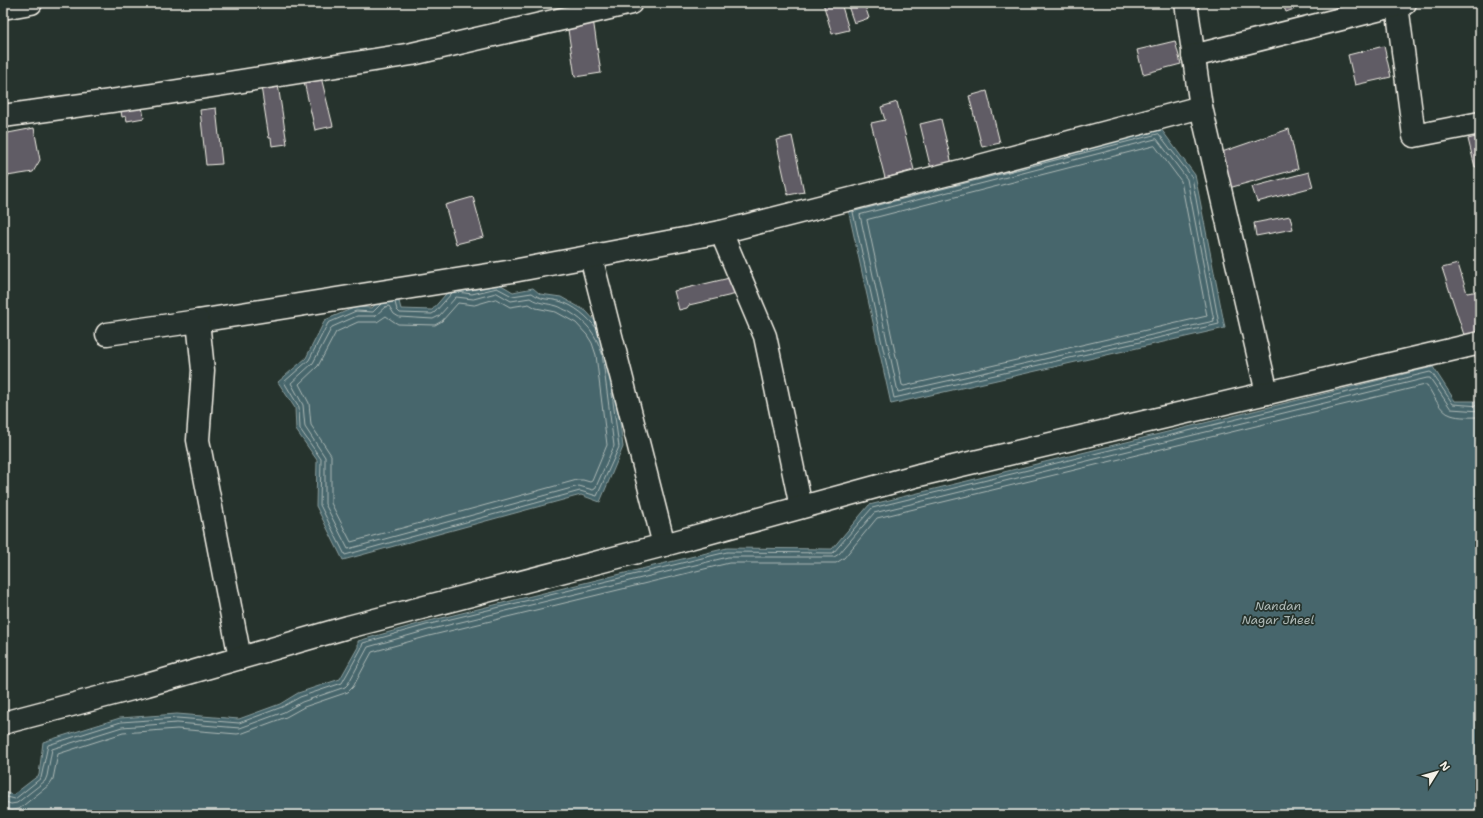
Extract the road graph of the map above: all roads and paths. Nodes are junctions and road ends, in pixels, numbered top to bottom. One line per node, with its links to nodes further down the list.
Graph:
1 (31, 3): 5 (street)
2 (631, 3): 8 (street)
3 (1186, 3): 6 (street)
4 (1401, 4): 6 (street); 9 (street)
5 (3, 8)
6 (1194, 56): 7 (street)
7 (1201, 107): 10 (street); 15 (street)
8 (3, 116)
9 (1480, 123)
10 (721, 232): 11 (street); 16 (street)
11 (591, 256): 12 (street); 17 (street)
12 (198, 321): 13 (street); 18 (street)
13 (107, 334)
14 (1480, 343): 15 (street)
15 (1267, 393): 16 (street)
16 (801, 507): 17 (street)
17 (664, 545): 18 (street)
18 (240, 658): 19 (street)
19 (3, 723)

